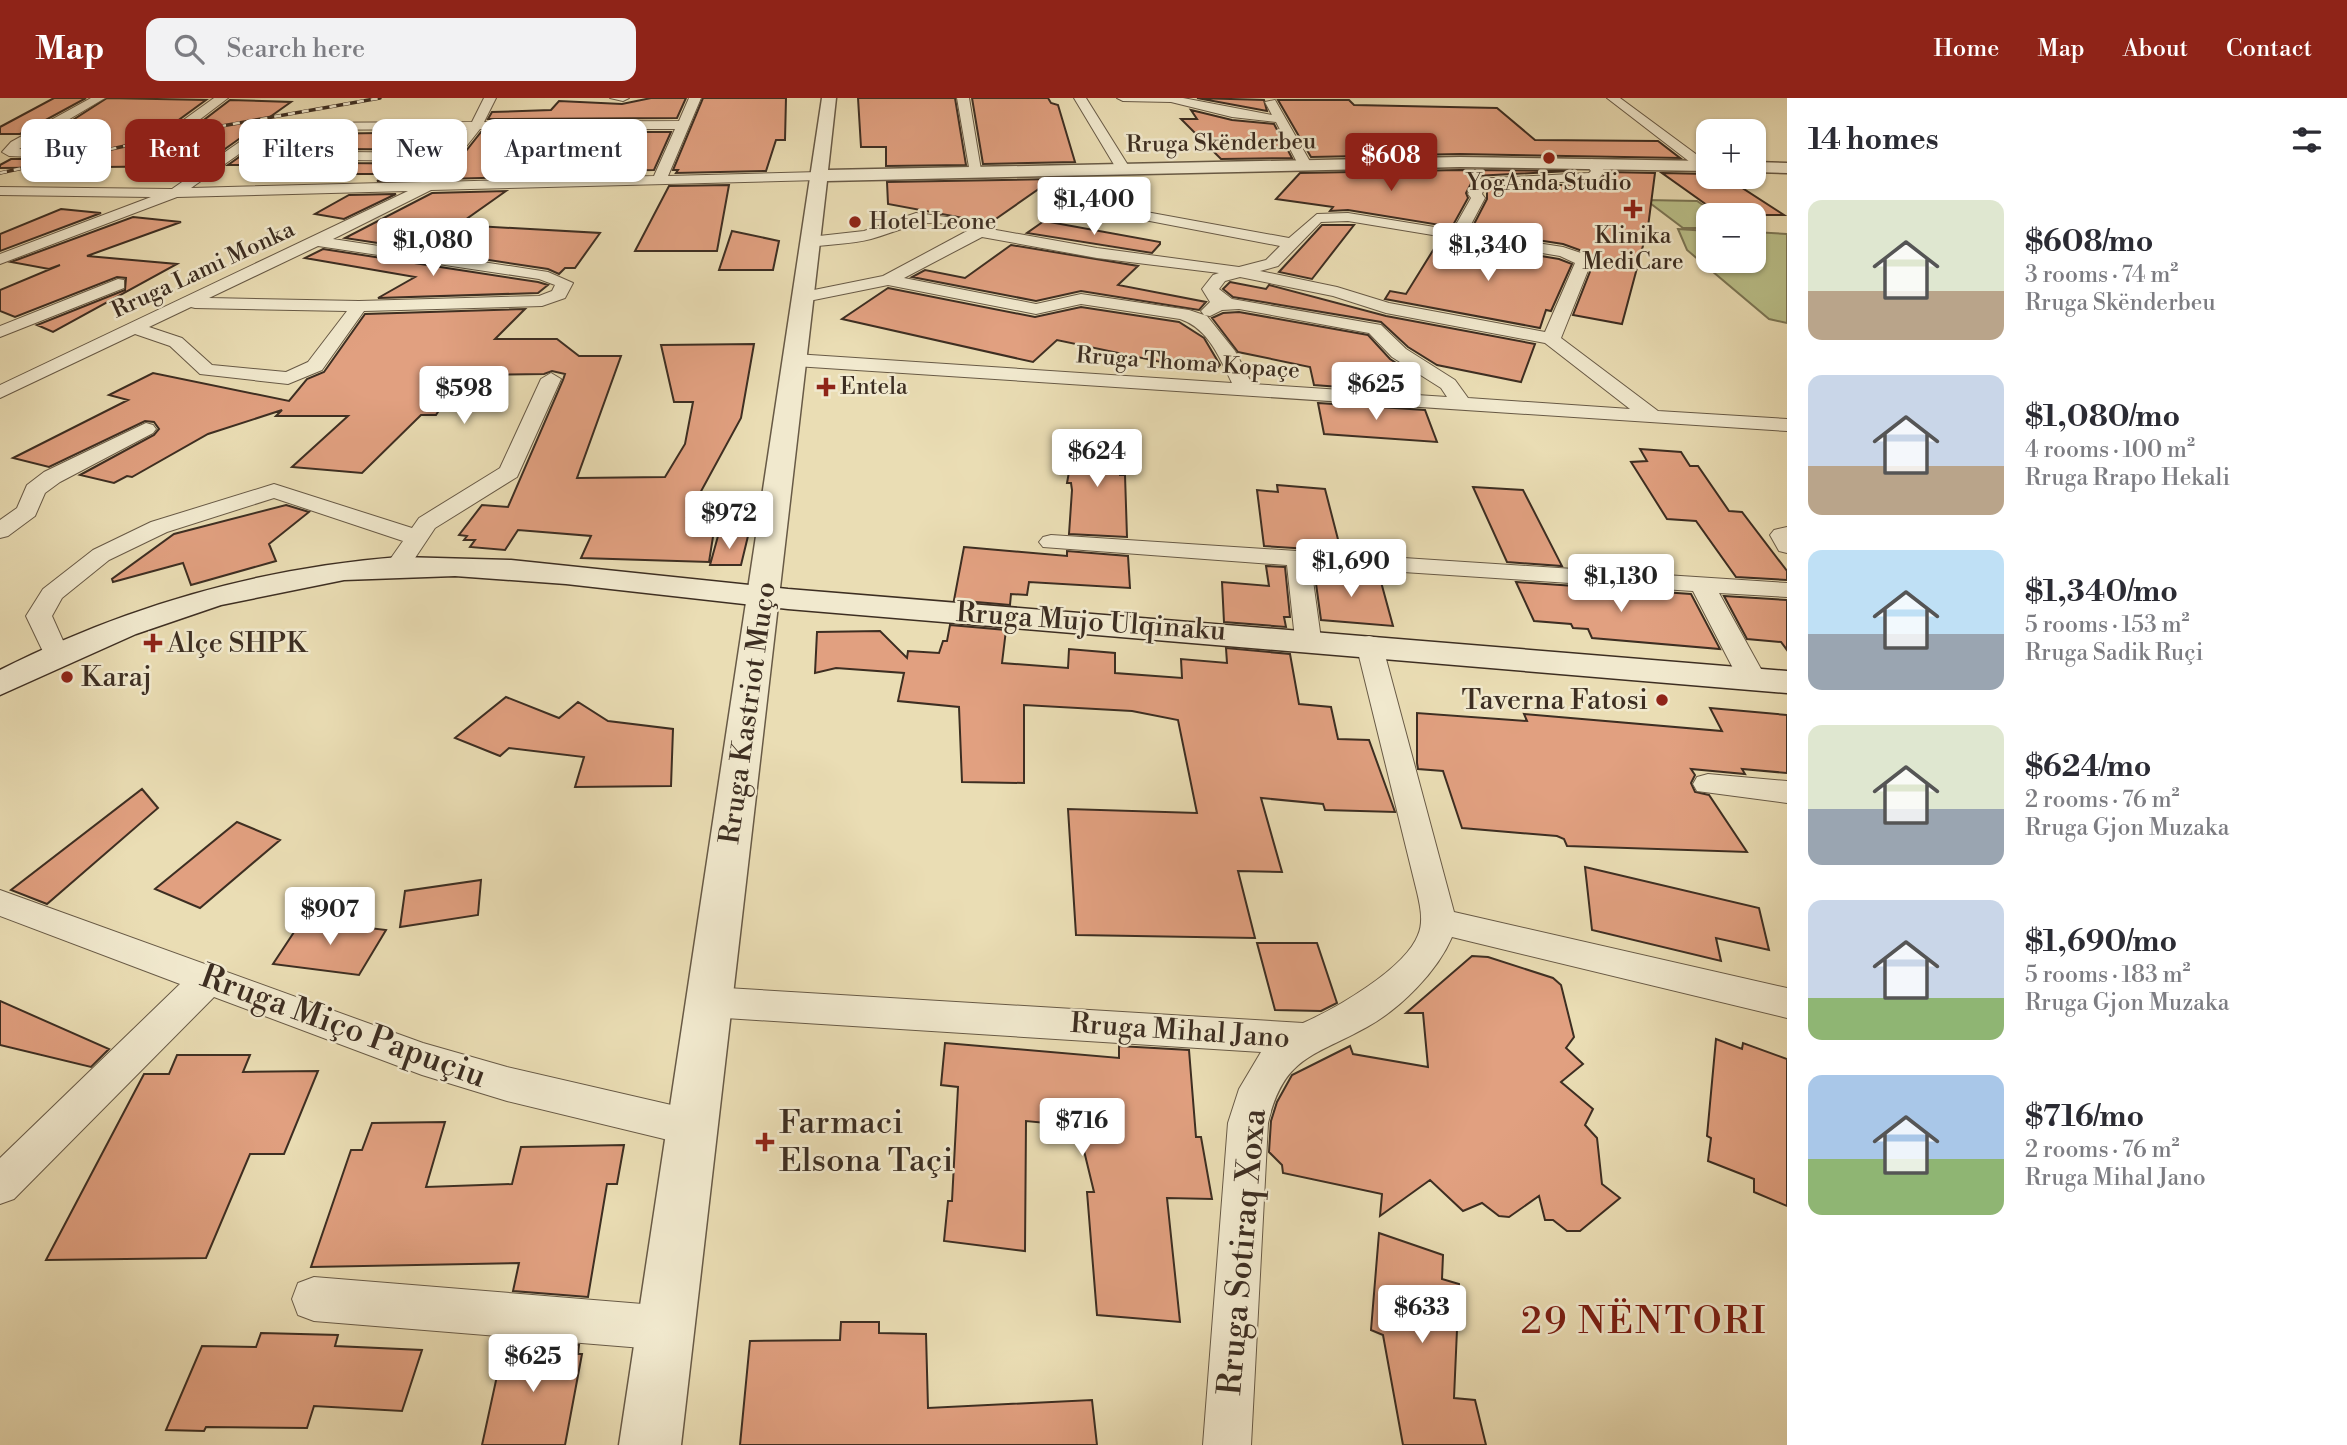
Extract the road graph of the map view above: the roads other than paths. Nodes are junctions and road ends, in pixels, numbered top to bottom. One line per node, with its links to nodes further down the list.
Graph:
1 (99, 98): 14 (street)
2 (222, 98): 15 (street)
3 (490, 98): 18 (street)
4 (623, 98): 12 (street)
5 (695, 98): 17 (street)
6 (829, 98): 30 (street, Rruga Kastriot Muço)
7 (963, 98): 29 (street)
8 (1080, 98): 28 (street)
9 (1123, 98): 13 (street)
10 (1269, 98): 16 (street)
11 (1612, 98): 22 (street)
12 (616, 99)
13 (1169, 99): 16 (street)
14 (62, 119)
15 (193, 119)
16 (1278, 119): 24 (street)
17 (684, 125): 18 (street); 32 (street)
18 (476, 126): 19 (street); 35 (street)
19 (467, 137)
20 (21, 142): 21 (street)
21 (21, 153)
22 (1696, 159)
23 (1592, 163): 24 (street, Rruga Skënderbeu); 25 (street, Rruga Skënderbeu); 38 (street)
24 (1305, 165): 28 (street, Rruga Skënderbeu)
25 (1696, 166)
26 (1766, 167): 27 (street)
27 (1787, 168)
28 (1124, 170): 29 (street, Rruga Skënderbeu)
29 (977, 173): 30 (street, Rruga Skënderbeu)
30 (819, 176): 32 (street); 40 (street, Rruga Kastriot Muço)
31 (431, 182): 33 (street)
32 (658, 182): 33 (street)
33 (426, 188): 35 (street); 39 (street, Rruga Lami Monka)
34 (0, 191): 35 (street)
35 (175, 193): 42 (street)
36 (1108, 209): 41 (street)
37 (981, 232): 40 (street); 43 (street); 44 (street)
38 (1457, 236): 41 (street); 55 (street)
39 (318, 241): 47 (street, Rruga Lami Monka); 49 (street)
40 (810, 242): 46 (street, Rruga Kastriot Muço)
41 (1293, 243): 43 (street)
42 (0, 259)
43 (1236, 271): 48 (street); 50 (street)
44 (888, 280): 46 (street); 51 (street)
45 (118, 284): 54 (street)
46 (804, 297): 56 (street, Rruga Kastriot Muço)
47 (187, 303): 49 (street); 52 (street, Rruga Lami Monka)
48 (1226, 303): 51 (street); 53 (street)
49 (359, 306): 52 (street)
50 (1386, 308): 53 (street); 55 (street)
51 (1201, 320): 58 (street)
52 (133, 328): 59 (street, Rruga Lami Monka)
53 (1375, 329): 60 (street)
54 (0, 332)
55 (1551, 339): 61 (street)
56 (795, 360): 58 (street, Rruga Thoma Kopaçe); 73 (street, Rruga Kastriot Muço)
57 (551, 379): 66 (street)
58 (1246, 391): 60 (street, Rruga Thoma Kopaçe)
59 (0, 392)
60 (1462, 404): 61 (street, Rruga Thoma Kopaçe)
61 (1654, 417): 62 (street, Rruga Thoma Kopaçe)
62 (1787, 425)
63 (146, 429): 64 (street)
64 (0, 531)
65 (1787, 534): 68 (street)
66 (418, 538): 70 (street); 76 (street)
67 (1051, 542): 69 (street)
68 (1787, 546)
69 (1298, 558): 71 (street); 74 (street)
70 (396, 568): 73 (street, Rruga Mujo Ulqinaku); 76 (street, Rruga Mujo Ulqinaku)
71 (1702, 584): 72 (street); 77 (street)
72 (1787, 590)
73 (763, 597): 74 (street, Rruga Mujo Ulqinaku); 85 (street, Rruga Kastriot Muço)
74 (1308, 639): 75 (street, Rruga Mujo Ulqinaku)
75 (1369, 643): 77 (street, Rruga Mujo Ulqinaku); 83 (street)
76 (56, 654): 79 (street, Rruga Mujo Ulqinaku)
77 (1752, 678): 78 (street, Rruga Mujo Ulqinaku)
78 (1787, 682)
79 (0, 684)
80 (1708, 784): 81 (street)
81 (1787, 792)
82 (0, 903): 84 (street, Rruga Miço Papuçiu)
83 (1438, 921): 86 (street); 87 (street, Rruga Mihal Jano)
84 (209, 979): 88 (street, Rruga Miço Papuçiu); 89 (street)
85 (710, 1002): 87 (street, Rruga Mihal Jano); 88 (street, Rruga Kastriot Muço)
86 (1787, 1003)
87 (1307, 1039): 93 (street, Rruga Sotiraq Xoxa)
88 (693, 1128): 91 (street, Rruga Kastriot Muço)
89 (0, 1185)
90 (314, 1299): 91 (street)
91 (667, 1328): 92 (street, Rruga Kastriot Muço)
92 (650, 1445)
93 (1227, 1445)

